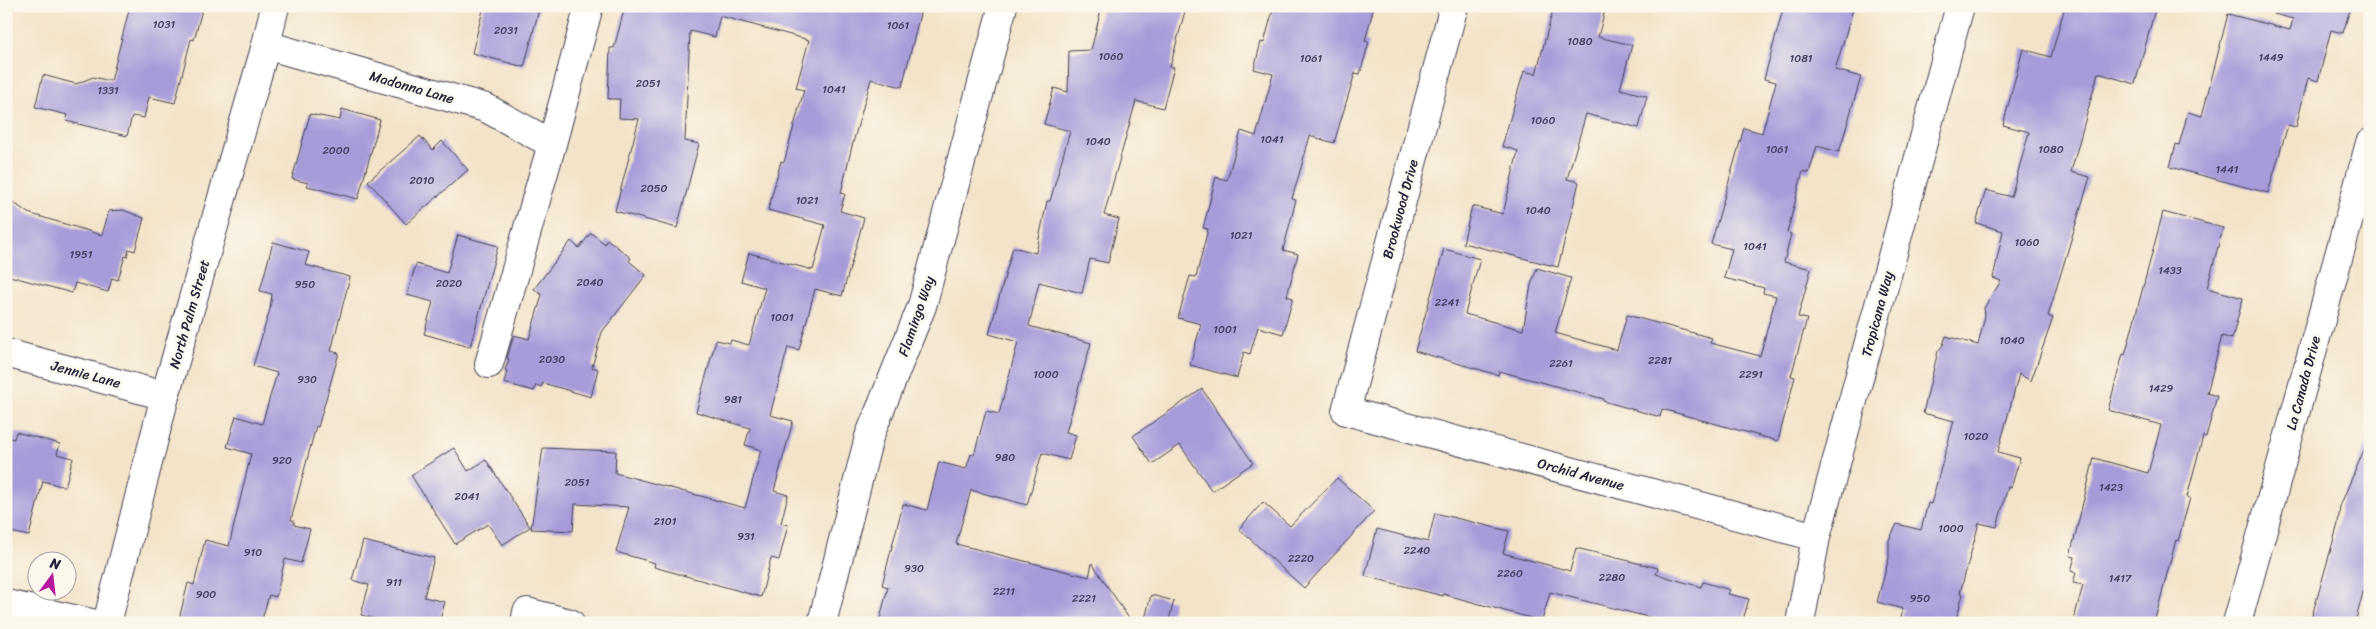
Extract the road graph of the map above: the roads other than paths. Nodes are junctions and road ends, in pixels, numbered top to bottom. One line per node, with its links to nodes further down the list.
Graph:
1 (275, 6): 6 (street, North Palm Street)
2 (588, 6): 7 (street)
3 (1003, 6): 19 (street, Flamingo Way)
4 (1454, 6): 12 (street, Brookwood Drive)
5 (1960, 6): 13 (street, Tropicana Way)
6 (266, 45): 7 (street, Madonna Lane); 11 (street, North Palm Street)
7 (552, 144): 10 (street)
8 (2369, 146): 21 (street, La Canada Drive)
9 (6, 353): 11 (street, Jennie Lane)
10 (489, 364)
11 (165, 396): 17 (street, North Palm Street)
12 (1346, 411): 13 (street, Orchid Avenue)
13 (1816, 537): 20 (street, Tropicana Way)
14 (6, 604): 16 (street)
15 (526, 617): 18 (street)
16 (91, 623)
17 (107, 623)
18 (570, 623)
19 (822, 623)
20 (1800, 623)
21 (2237, 623)

